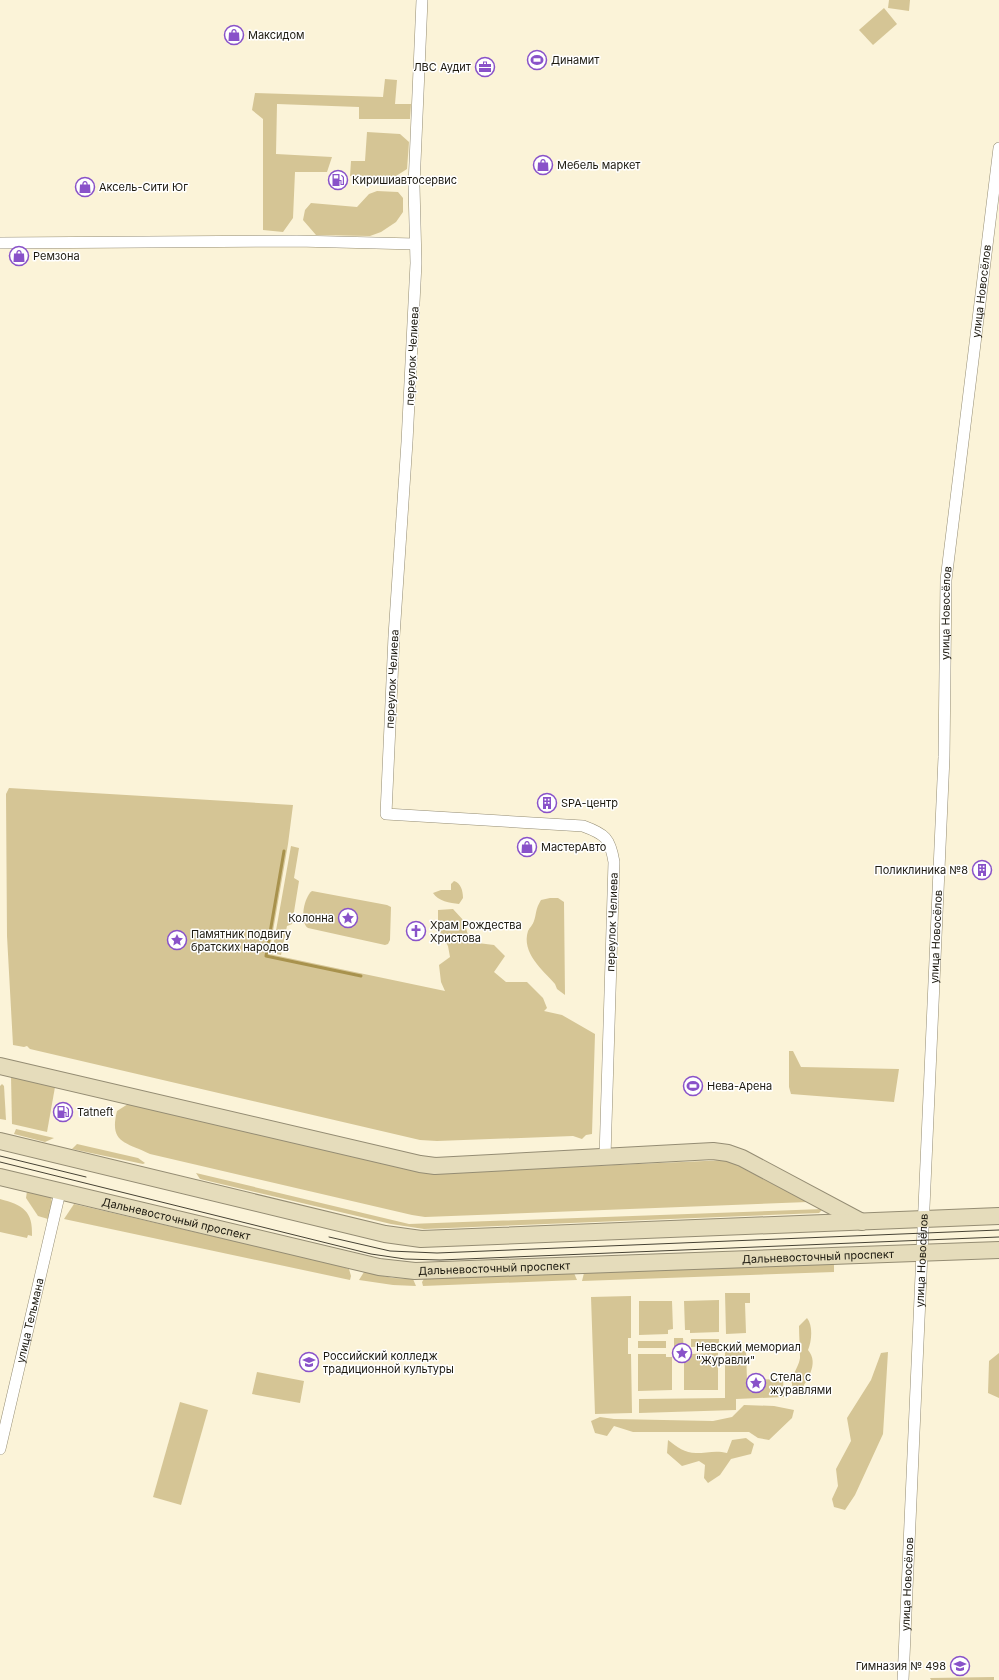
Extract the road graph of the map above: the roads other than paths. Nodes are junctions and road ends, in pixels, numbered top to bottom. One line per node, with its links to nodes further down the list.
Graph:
1 (422, 0): 4 (street, переулок Челиева)
2 (999, 148): 11 (street, улица Новосёлов)
3 (0, 243): 4 (street)
4 (415, 244): 7 (street, переулок Челиева)
5 (0, 1066): 7 (main road)
6 (0, 1141): 12 (main road)
7 (605, 1158): 12 (main road)
8 (0, 1177): 9 (main road, Дальневосточный проспект)
9 (60, 1192): 14 (main road, Дальневосточный проспект); 15 (street, улица Тельмана)
10 (998, 1216): 11 (main road)
11 (924, 1219): 12 (main road); 14 (street, улица Новосёлов)
12 (862, 1222)
13 (998, 1250): 14 (main road, Дальневосточный проспект)
14 (921, 1253): 16 (street, улица Новосёлов)
15 (0, 1449)
16 (904, 1680)

